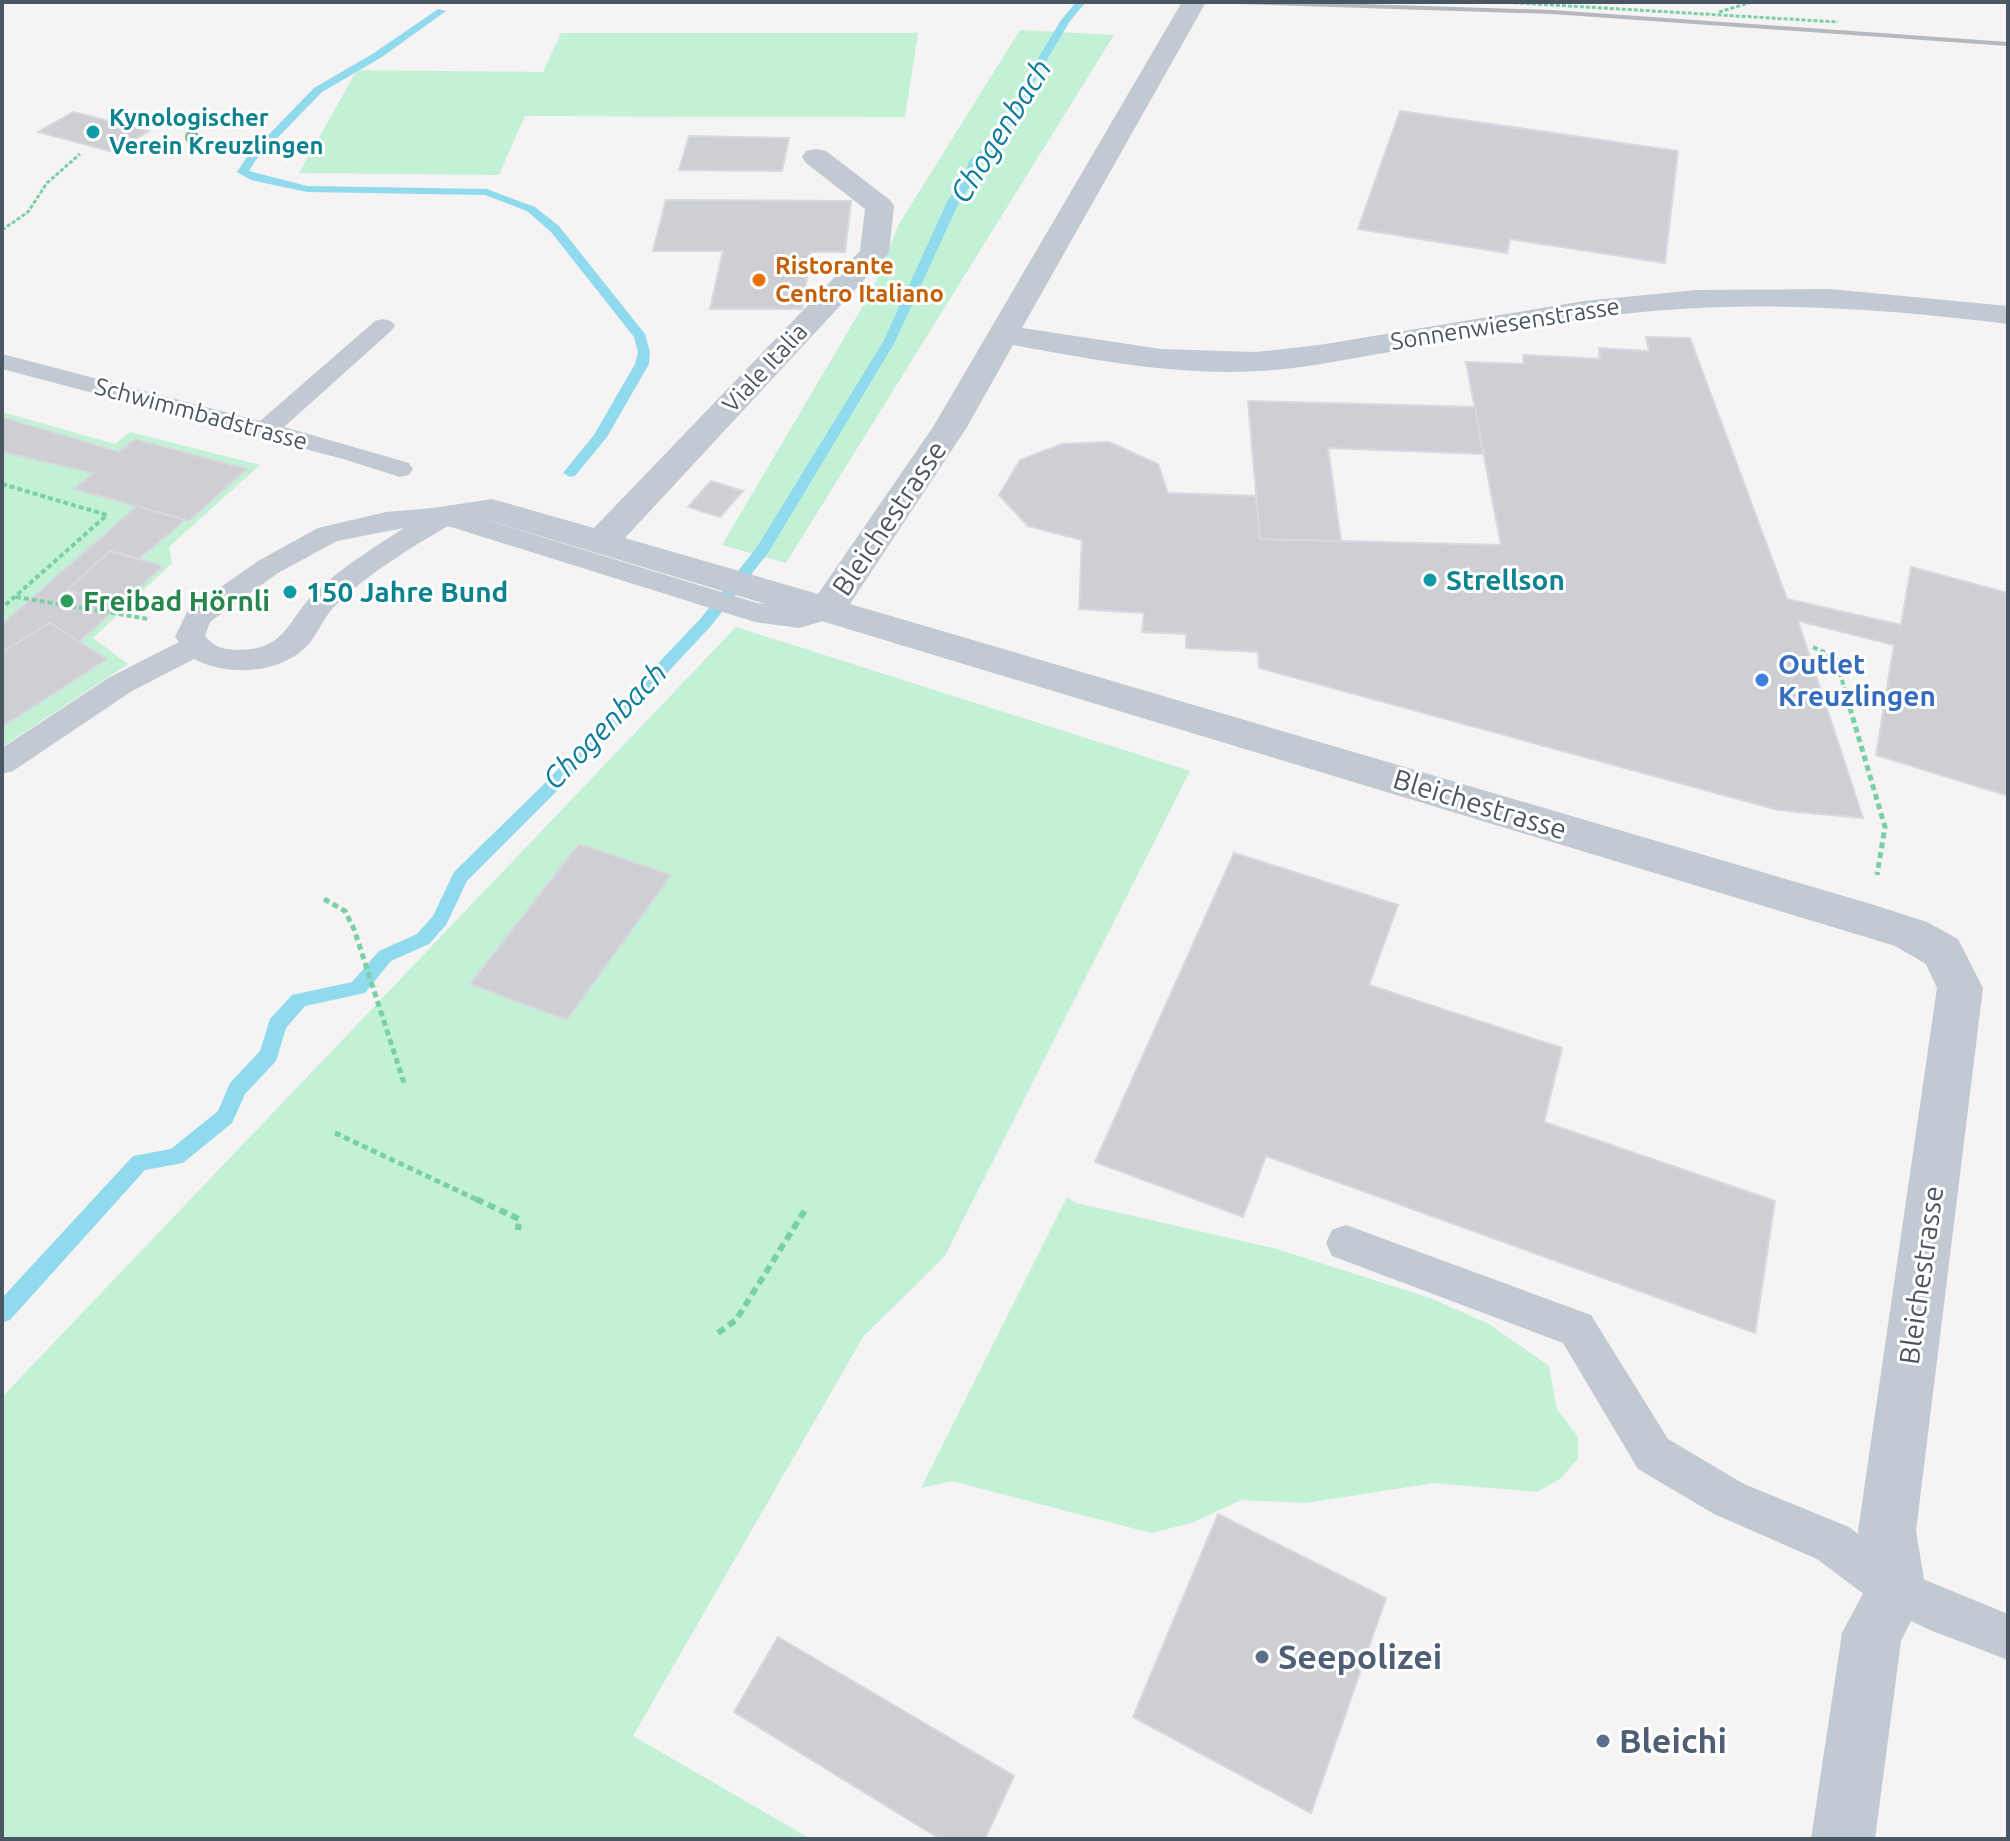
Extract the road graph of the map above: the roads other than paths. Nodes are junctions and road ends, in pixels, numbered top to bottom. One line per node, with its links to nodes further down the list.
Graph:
1 (1194, 2): 5 (street, Bleichestrasse)
2 (816, 157): 10 (street, Viale Italia)
3 (2008, 315): 5 (street, Sonnenwiesenstrasse)
4 (383, 326): 7 (lane)
5 (1004, 334): 12 (street, Bleichestrasse)
6 (2, 361): 7 (lane, Schwimmbadstrasse)
7 (265, 430): 8 (lane, Schwimmbadstrasse)
8 (400, 469)
9 (445, 516): 10 (street); 11 (lane); 13 (lane); 13 (lane)
10 (601, 542): 11 (street)
11 (704, 585): 12 (street)
12 (827, 610): 16 (street, Bleichestrasse)
13 (193, 637): 14 (lane)
14 (2, 763)
15 (1346, 1243): 16 (lane)
16 (1897, 1591): 17 (lane); 18 (street)
17 (2008, 1637)
18 (1843, 1839)

